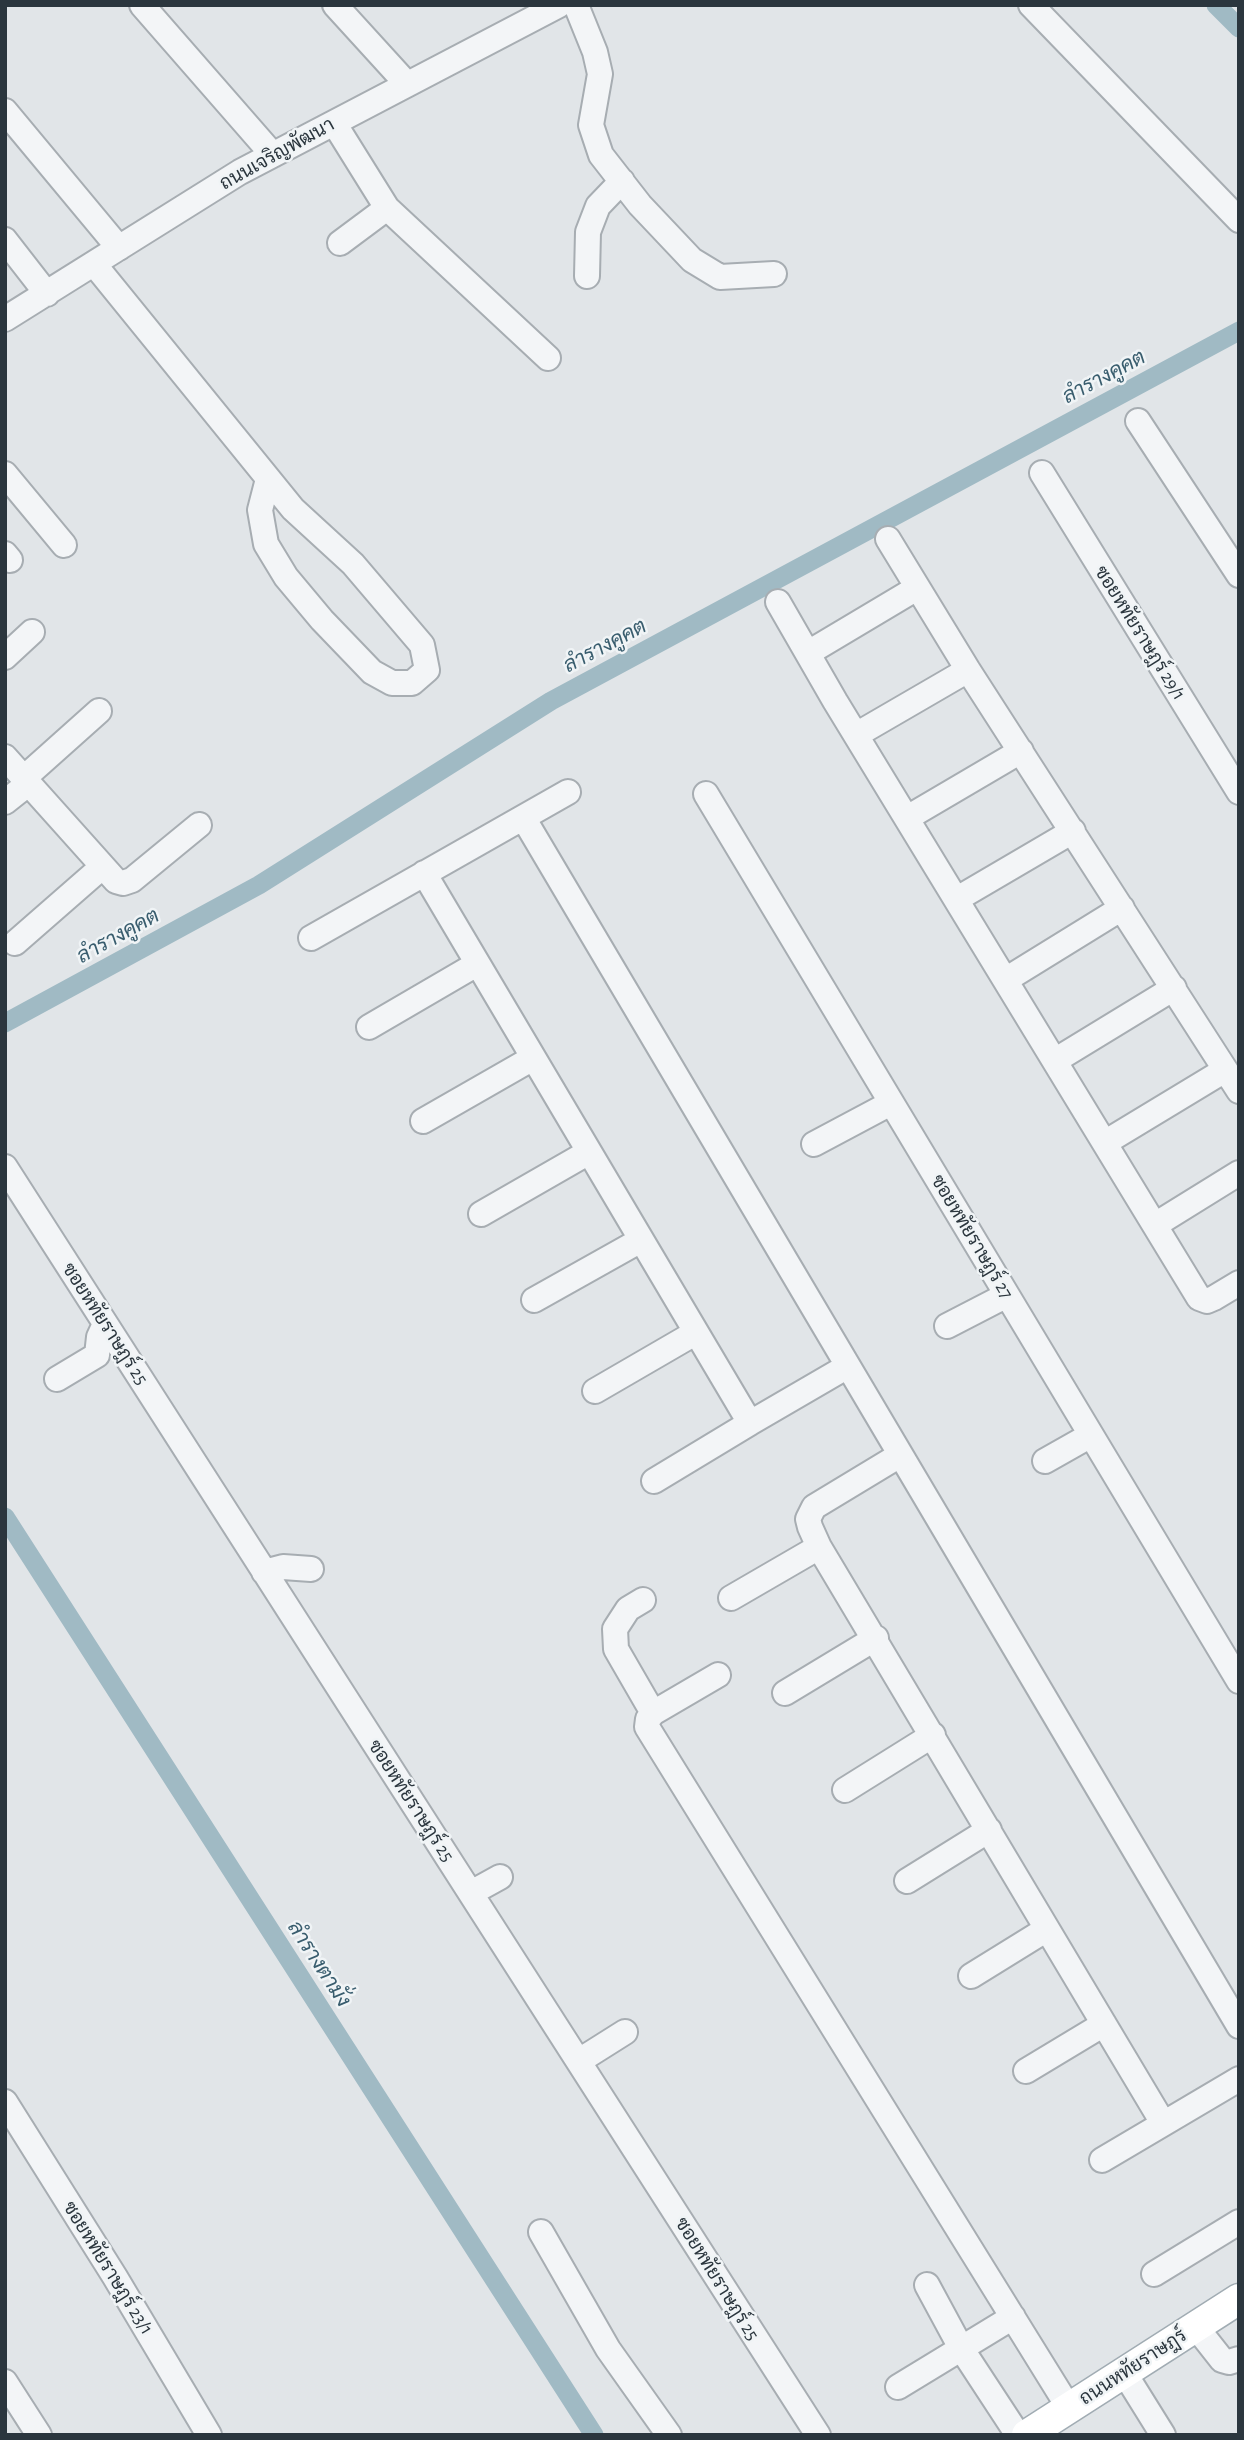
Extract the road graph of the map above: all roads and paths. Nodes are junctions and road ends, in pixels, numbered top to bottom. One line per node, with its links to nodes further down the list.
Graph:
1 (142, 5): 9 (street)
2 (559, 5): 6 (street, ถนนเจริญพัฒนา)
3 (576, 5): 10 (street)
4 (1031, 5): 12 (street)
5 (345, 9): 6 (street)
6 (407, 84): 8 (street, ถนนเจริญพัฒนา)
7 (5, 111): 15 (street)
8 (334, 123): 9 (street, ถนนเจริญพัฒนา); 11 (street)
9 (273, 155): 15 (street, ถนนเจริญพัฒนา)
10 (622, 181): 17 (street); 18 (street)
11 (387, 208): 14 (street); 21 (street)
12 (1239, 220)
13 (5, 240): 19 (street)
14 (340, 243)
15 (119, 248): 16 (street, ถนนเจริญพัฒนา)
16 (94, 264): 19 (street, ถนนเจริญพัฒนา); 25 (street)
17 (774, 274)
18 (587, 276)
19 (47, 293): 20 (street, ถนนเจริญพัฒนา)
20 (5, 319)
21 (548, 358)
22 (1138, 421): 28 (street)
23 (5, 474): 27 (street)
24 (1042, 474): 41 (street, ซอยหทัยราษฎร์ 29/1)
25 (268, 479): 25 (street)
26 (888, 539): 29 (street)
27 (64, 545)
28 (1239, 575)
29 (917, 588): 32 (street); 34 (street)
30 (778, 602): 32 (street)
31 (32, 632): 33 (street)
32 (808, 653): 36 (street)
33 (5, 657)
34 (968, 670): 36 (street); 37 (street)
35 (99, 711): 39 (street)
36 (856, 735): 44 (street)
37 (1021, 751): 44 (street); 47 (street)
38 (5, 757): 39 (street)
39 (26, 780): 43 (street); 48 (street)
40 (568, 792): 45 (street)
41 (1239, 792)
42 (706, 794): 62 (street, ซอยหทัยราษฎร์ 27)
43 (5, 802)
44 (907, 818): 50 (street)
45 (524, 819): 49 (street); 79 (street)
46 (199, 825): 48 (street)
47 (1073, 831): 50 (street); 51 (street)
48 (102, 867): 53 (street)
49 (424, 873): 52 (street); 54 (street)
50 (957, 899): 55 (street)
51 (1122, 908): 55 (street); 56 (street)
52 (311, 938)
53 (15, 943)
54 (477, 964): 57 (street); 58 (street)
55 (1007, 979): 59 (street)
56 (1174, 988): 59 (street); 60 (street)
57 (369, 1027)
58 (533, 1058): 63 (street); 66 (street)
59 (1056, 1060): 64 (street)
60 (1225, 1070): 61 (street); 64 (street)
61 (1239, 1091)
62 (891, 1103): 65 (street); 73 (street, ซอยหทัยราษฎร์ 27)
63 (424, 1121)
64 (1106, 1142): 70 (street)
65 (814, 1144)
66 (589, 1152): 69 (street); 71 (street)
67 (5, 1167): 75 (street, ซอยหทัยราษฎร์ 25)
68 (1239, 1173): 70 (street)
69 (481, 1214)
70 (1155, 1225): 72 (street)
71 (641, 1240): 74 (street); 77 (street)
72 (1239, 1283)
73 (1007, 1295): 76 (street); 84 (street, ซอยหทัยราษฎร์ 27)
74 (534, 1300)
75 (105, 1324): 78 (street); 80 (street, ซอยหทัยราษฎร์ 25)
76 (947, 1326)
77 (695, 1333): 82 (street); 83 (street)
78 (97, 1355): 80 (street); 81 (street)
79 (848, 1366): 83 (street); 85 (street)
80 (134, 1368): 90 (street, ซอยหทัยราษฎร์ 25)
81 (57, 1379)
82 (595, 1391)
83 (750, 1423): 87 (street)
84 (1091, 1435): 86 (street); 95 (street, ซอยหทัยราษฎร์ 27)
85 (900, 1455): 88 (street); 107 (street)
86 (1045, 1461)
87 (654, 1481)
88 (819, 1547): 91 (street); 93 (street)
89 (311, 1569): 90 (street)
90 (264, 1572): 103 (street, ซอยหทัยราษฎร์ 25)
91 (732, 1598)
92 (643, 1600): 97 (street)
93 (876, 1638): 96 (street); 98 (street)
94 (718, 1675): 97 (street)
95 (1239, 1681)
96 (785, 1693)
97 (653, 1713): 120 (street)
98 (933, 1735): 99 (street); 100 (street)
99 (845, 1790)
100 (989, 1830): 102 (street); 104 (street)
101 (499, 1877): 103 (street)
102 (906, 1881)
103 (471, 1893): 109 (street, ซอยหทัยราษฎร์ 25)
104 (1047, 1929): 105 (street); 106 (street)
105 (971, 1976)
106 (1104, 2024): 110 (street); 113 (street)
107 (1239, 2026)
108 (625, 2032): 109 (street)
109 (579, 2061): 131 (street, ซอยหทัยราษฎร์ 25)
110 (1026, 2071)
111 (1239, 2079): 113 (street)
112 (5, 2102): 129 (street, ซอยหทัยราษฎร์ 23/1)
113 (1163, 2123): 114 (street)
114 (1102, 2160)
115 (1239, 2221): 117 (street)
116 (541, 2232): 130 (street)
117 (1154, 2274)
118 (927, 2286): 122 (street)
119 (1239, 2299): 121 (main road, ถนนหทัยราษฎร์)
120 (1013, 2317): 122 (street); 127 (street)
121 (1196, 2327): 123 (street); 124 (main road, ถนนหทัยราษฎร์)
122 (961, 2348): 126 (street); 132 (street)
123 (1239, 2359)
124 (1125, 2374): 127 (main road, ถนนหทัยราษฎร์); 134 (street)
125 (5, 2382): 128 (street)
126 (898, 2387)
127 (1069, 2408): 133 (main road, ถนนหทัยราษฎร์)
128 (39, 2435)
129 (209, 2435)
130 (669, 2435)
131 (818, 2435)
132 (1018, 2435)
133 (1027, 2435)
134 (1163, 2435)

